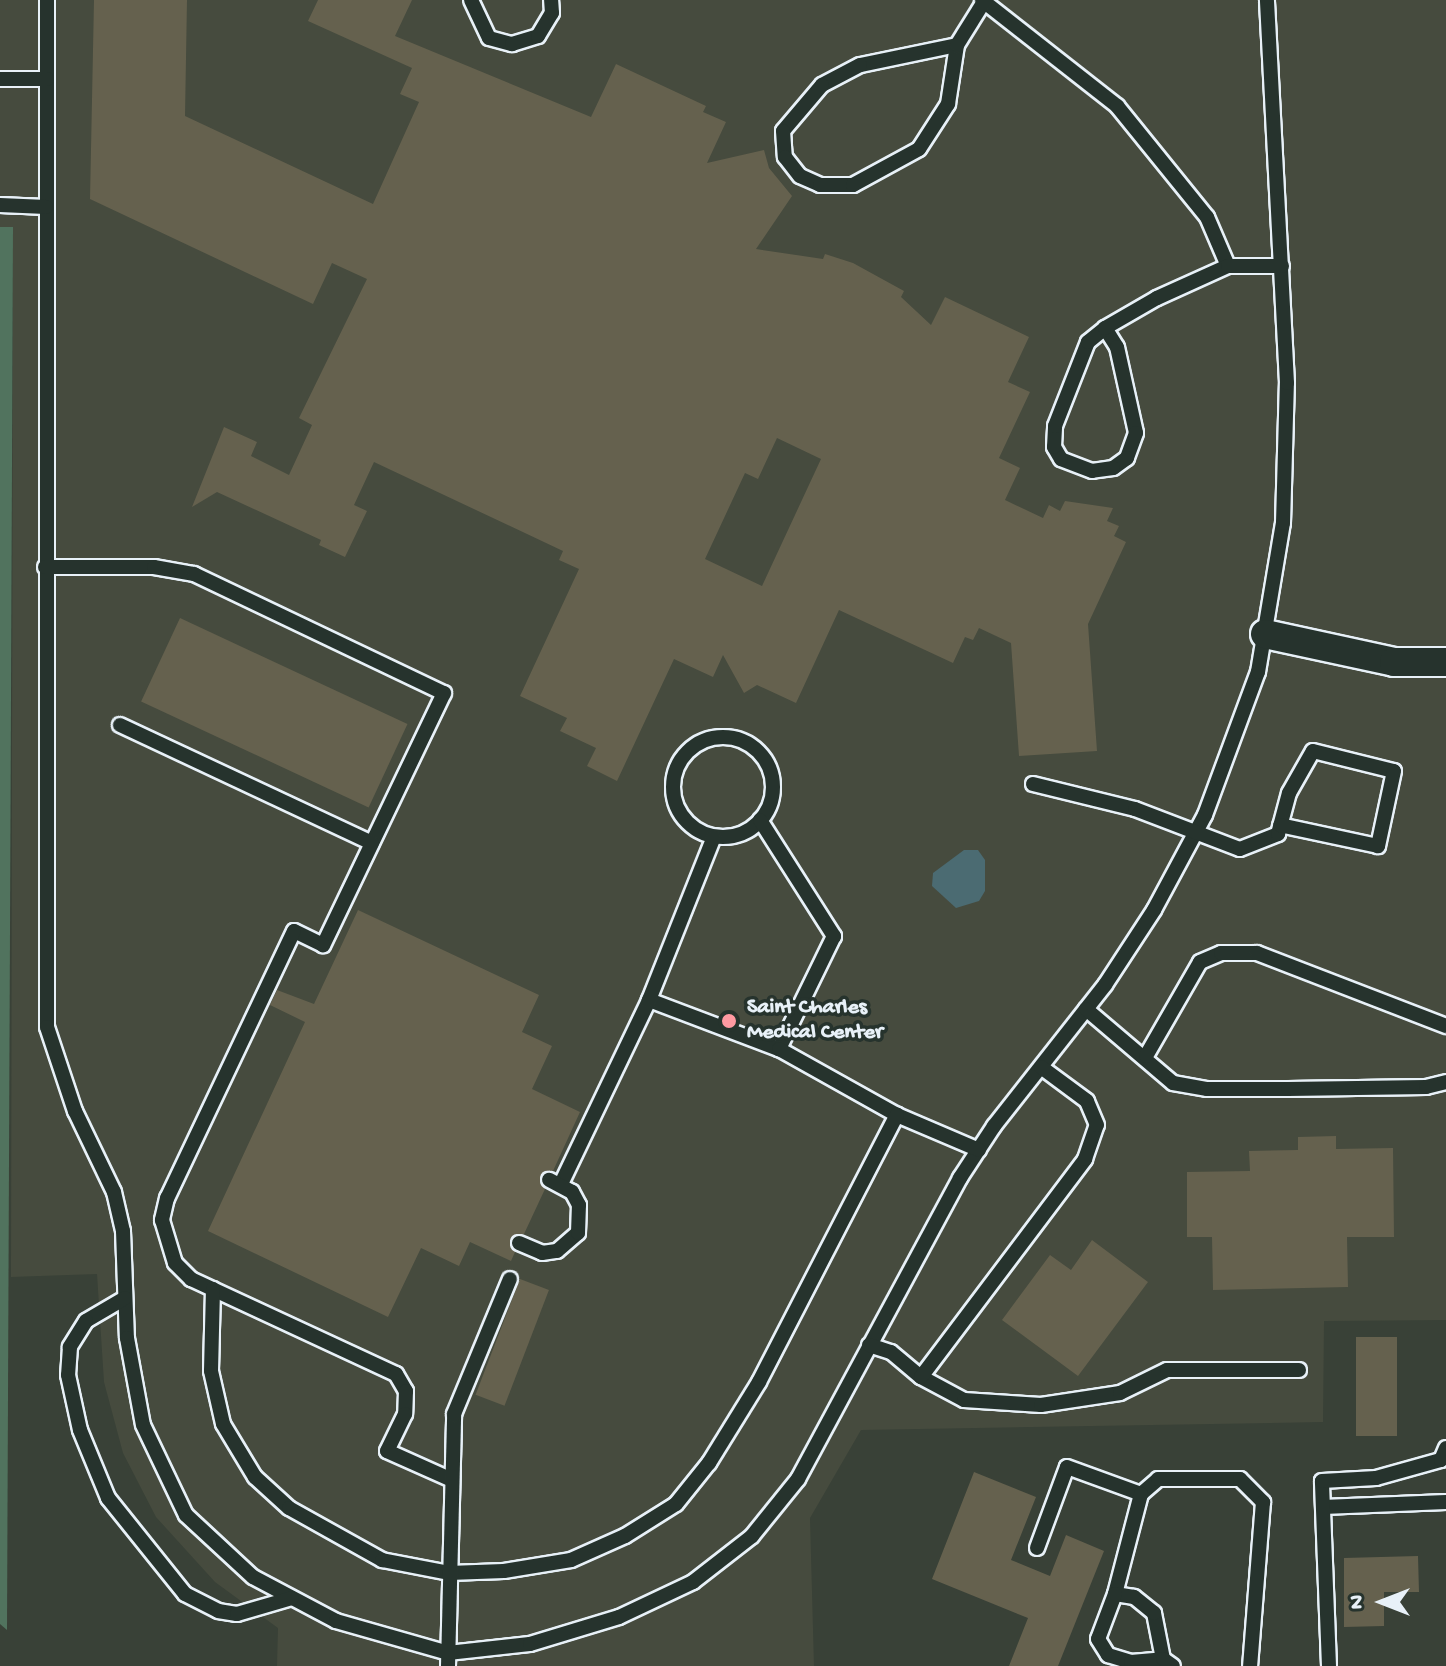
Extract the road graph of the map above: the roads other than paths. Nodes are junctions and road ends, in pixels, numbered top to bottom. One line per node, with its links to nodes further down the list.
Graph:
1 (47, 0): 8 (lane)
2 (471, 0): 3 (lane)
3 (551, 0)
4 (1267, 0): 12 (lane)
5 (984, 1): 6 (lane); 11 (lane)
6 (957, 45): 6 (lane)
7 (0, 79): 8 (lane)
8 (47, 79): 10 (lane)
9 (0, 205): 10 (lane)
10 (46, 207): 14 (lane)
11 (1228, 266): 12 (lane); 13 (lane)
12 (1282, 266): 15 (lane)
13 (1105, 328): 13 (lane)
14 (45, 567): 23 (lane); 36 (lane)
15 (1265, 634): 16 (street); 21 (lane)
16 (1446, 662)
17 (120, 725): 23 (lane)
18 (1033, 784): 21 (lane)
19 (760, 820): 22 (lane); 22 (lane); 27 (lane)
20 (1280, 825): 20 (lane); 21 (lane)
21 (1194, 834): 25 (lane)
22 (714, 837): 24 (lane)
23 (372, 843): 35 (lane)
24 (649, 1000): 27 (lane); 33 (lane)
25 (1086, 1009): 28 (lane); 29 (lane)
26 (1446, 1026): 28 (lane)
27 (779, 1049): 31 (lane)
28 (1146, 1056): 30 (lane)
29 (1041, 1067): 32 (lane); 39 (lane)
30 (1446, 1082)
31 (897, 1115): 32 (lane); 46 (lane)
32 (979, 1150): 37 (lane)
33 (519, 1243)
34 (510, 1279): 41 (lane)
35 (213, 1289): 41 (lane); 46 (lane)
36 (125, 1298): 48 (lane); 48 (lane)
37 (869, 1345): 39 (lane); 49 (lane)
38 (1299, 1370): 39 (lane)
39 (921, 1377)
40 (1446, 1448): 44 (lane)
41 (450, 1479): 46 (lane)
42 (1141, 1494): 45 (lane); 47 (lane); 51 (lane)
43 (1446, 1502): 44 (lane)
44 (1323, 1507): 52 (lane)
45 (1037, 1548)
46 (449, 1573): 49 (lane)
47 (1115, 1594): 50 (lane); 50 (lane)
48 (292, 1598): 49 (lane)
49 (448, 1660)
50 (1168, 1663)
51 (1250, 1666)
52 (1329, 1666)

